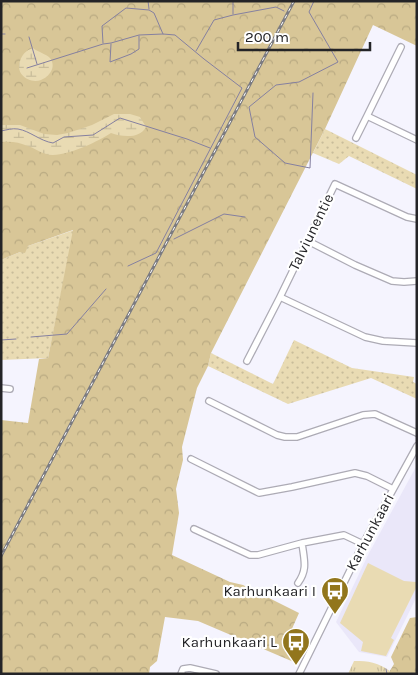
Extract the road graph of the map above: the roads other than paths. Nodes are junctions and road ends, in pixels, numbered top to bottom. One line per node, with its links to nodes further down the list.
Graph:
1 (401, 46): 2 (street)
2 (367, 116): 3 (street); 4 (street)
3 (356, 138)
4 (417, 140)
5 (417, 219): 6 (street, Talviunentie)
6 (308, 241): 7 (street); 8 (street, Talviunentie)
7 (417, 281)
8 (280, 297): 9 (street); 10 (street, Talviunentie)
9 (417, 343)
10 (247, 361)
11 (1, 388): 12 (street)
12 (10, 389)
13 (209, 401): 14 (street)
14 (417, 433)
15 (417, 446): 17 (street, Karhunkaari)
16 (191, 459): 17 (street)
17 (393, 489): 20 (street, Karhunkaari)
18 (194, 529): 19 (street)
19 (302, 543): 20 (street); 21 (street)
20 (363, 544): 24 (street, Karhunkaari)
21 (298, 583)
22 (181, 674): 23 (street)
23 (216, 674)
24 (299, 674)

